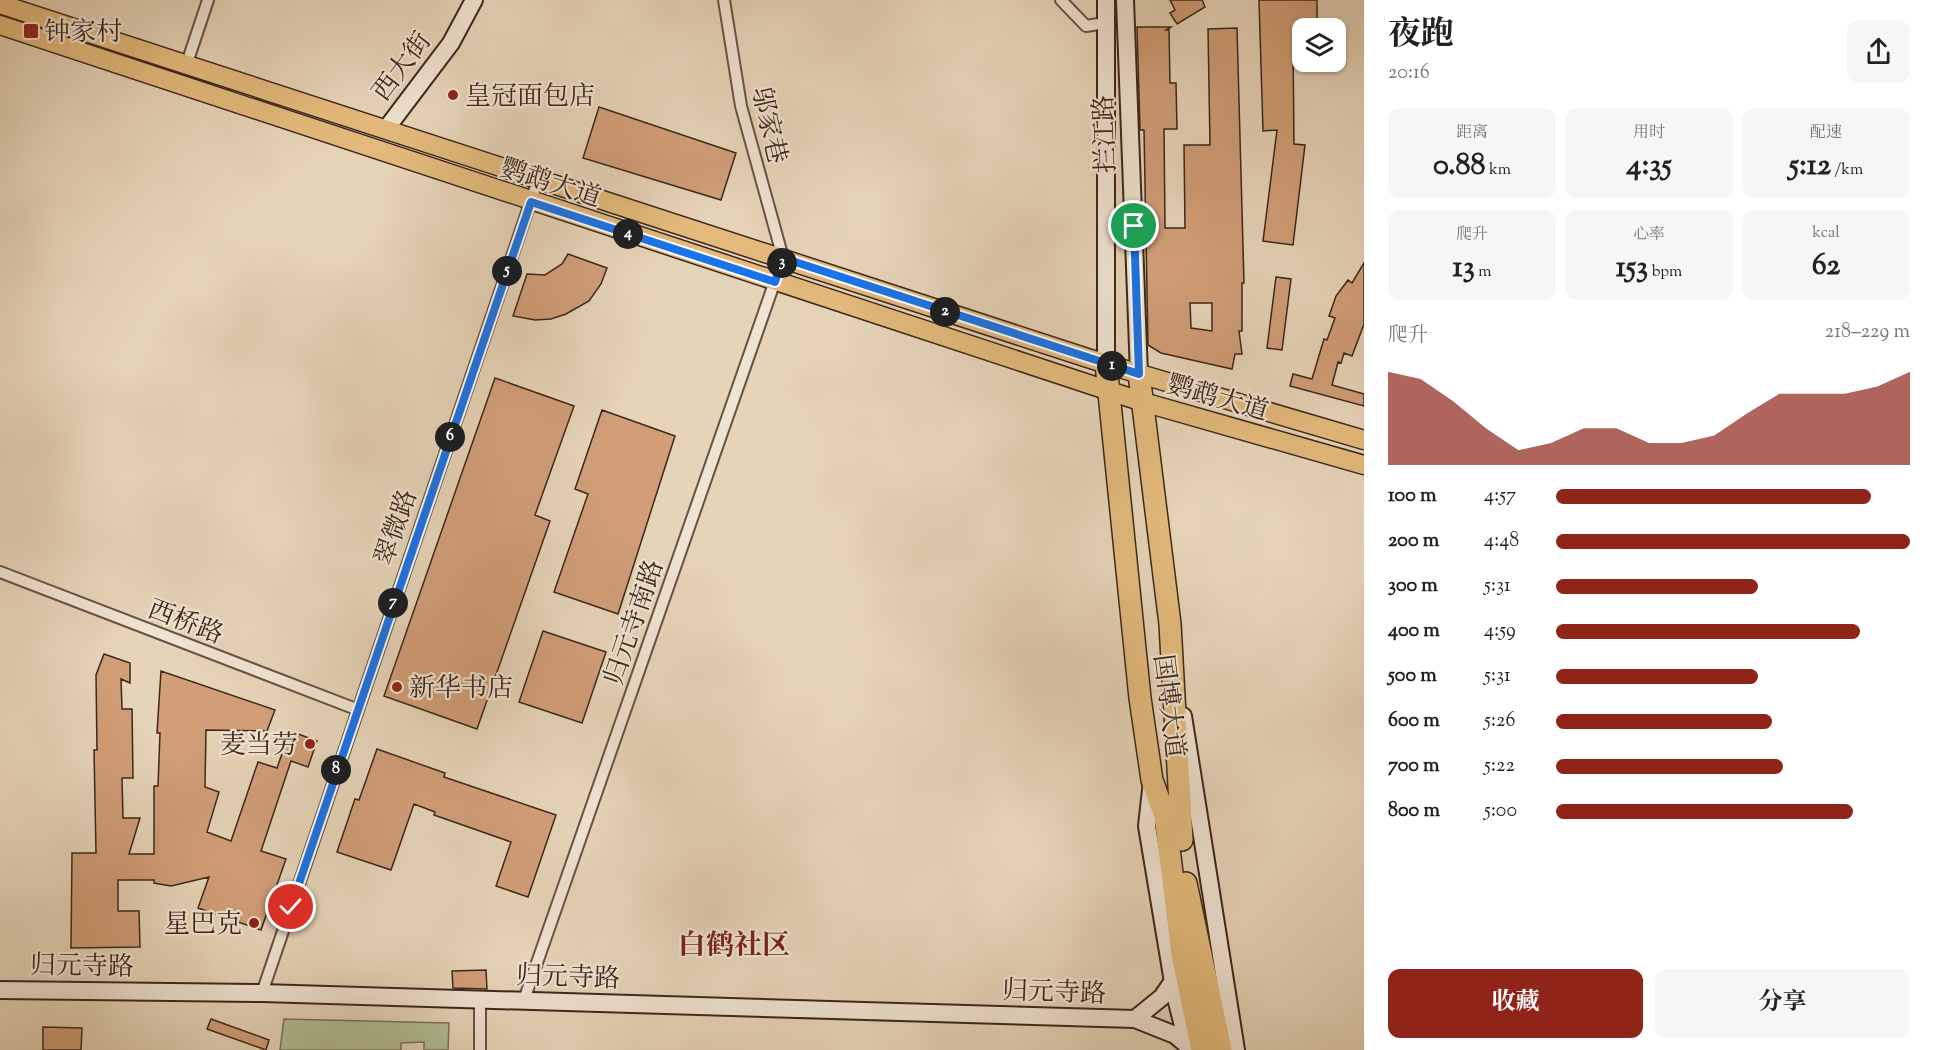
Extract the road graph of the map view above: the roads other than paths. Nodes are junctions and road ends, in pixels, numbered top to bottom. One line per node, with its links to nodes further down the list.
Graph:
1 (208, 0): 10 (street)
2 (474, 0): 11 (street, 西大街)
3 (724, 0): 14 (street, 邬家巷)
4 (1061, 0): 8 (street)
5 (1106, 0): 8 (street, 拦江路)
6 (1127, 1): 8 (street); 17 (street, 拦江路)
7 (0, 4): 10 (main road, 鹦鹉大道)
8 (1105, 23): 16 (street, 拦江路)
9 (0, 25): 13 (main road, 鹦鹉大道)
10 (187, 63): 11 (main road, 鹦鹉大道)
11 (386, 129): 12 (main road, 鹦鹉大道)
12 (539, 177): 13 (street, 翠微路); 14 (main road, 鹦鹉大道)
13 (531, 202): 15 (main road, 鹦鹉大道); 24 (street, 翠微路)
14 (783, 258): 15 (street, 归元寺南路); 16 (main road, 鹦鹉大道)
15 (775, 282): 18 (main road, 鹦鹉大道); 31 (street, 归元寺南路)
16 (1106, 364): 17 (main road, 鹦鹉大道); 18 (highway, 国博大道)
17 (1139, 374): 19 (highway, 国博大道); 20 (main road, 鹦鹉大道)
18 (1110, 390): 19 (main road, 鹦鹉大道); 25 (highway, 国博大道)
19 (1143, 402): 21 (main road, 鹦鹉大道); 23 (highway, 国博大道)
20 (1364, 440)
21 (1364, 465)
22 (0, 572): 24 (street, 西桥路)
23 (1172, 652): 26 (highway, 国博大道); 36 (street)
24 (356, 709): 29 (street, 翠微路)
25 (1152, 780): 26 (highway, 国博大道); 27 (street)
26 (1172, 814): 33 (highway, 国博大道); 35 (highway, 国博大道)
27 (1173, 981): 32 (street); 33 (street)
28 (0, 990): 29 (street, 归元寺路)
29 (262, 993): 30 (street, 归元寺路)
30 (480, 999): 31 (street, 归元寺路); 34 (street)
31 (524, 1000): 32 (street, 归元寺路)
32 (1135, 1019): 33 (street)
33 (1193, 1049)
34 (480, 1050)
35 (1221, 1050)
36 (1236, 1050)

